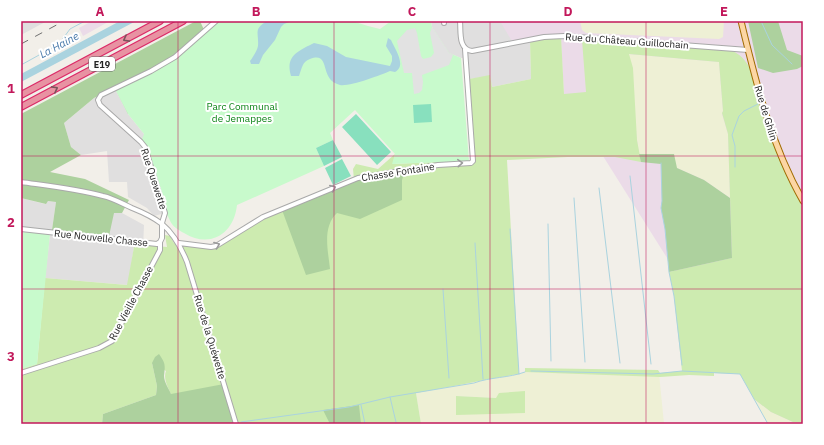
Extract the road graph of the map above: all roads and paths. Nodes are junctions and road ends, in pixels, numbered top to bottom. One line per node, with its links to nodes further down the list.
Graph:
1 (160, 21): 8 (highway, E19, one-way to 8)
2 (183, 21): 9 (highway, E19, one-way to 2)
3 (216, 21): 12 (street, Rue Quewette)
4 (460, 21): 6 (street)
5 (741, 21): 7 (main road, Rue de Ghlin)
6 (465, 49): 7 (street, Rue du Château Guillochain); 15 (street, Chasse Fontaine, one-way to 6)
7 (748, 50): 11 (main road, Rue de Ghlin)
8 (21, 95)
9 (21, 107)
10 (21, 182): 12 (street)
11 (803, 201)
12 (162, 223): 14 (street, Rue Nouvelle Chasse); 15 (street, Rue de la Quéwette)
13 (21, 229): 14 (street, Rue Nouvelle Chasse)
14 (160, 242): 16 (street, Rue Vieille Chasse)
15 (179, 243): 17 (street, Rue de la Quéwette)
16 (21, 373)
17 (236, 424)

